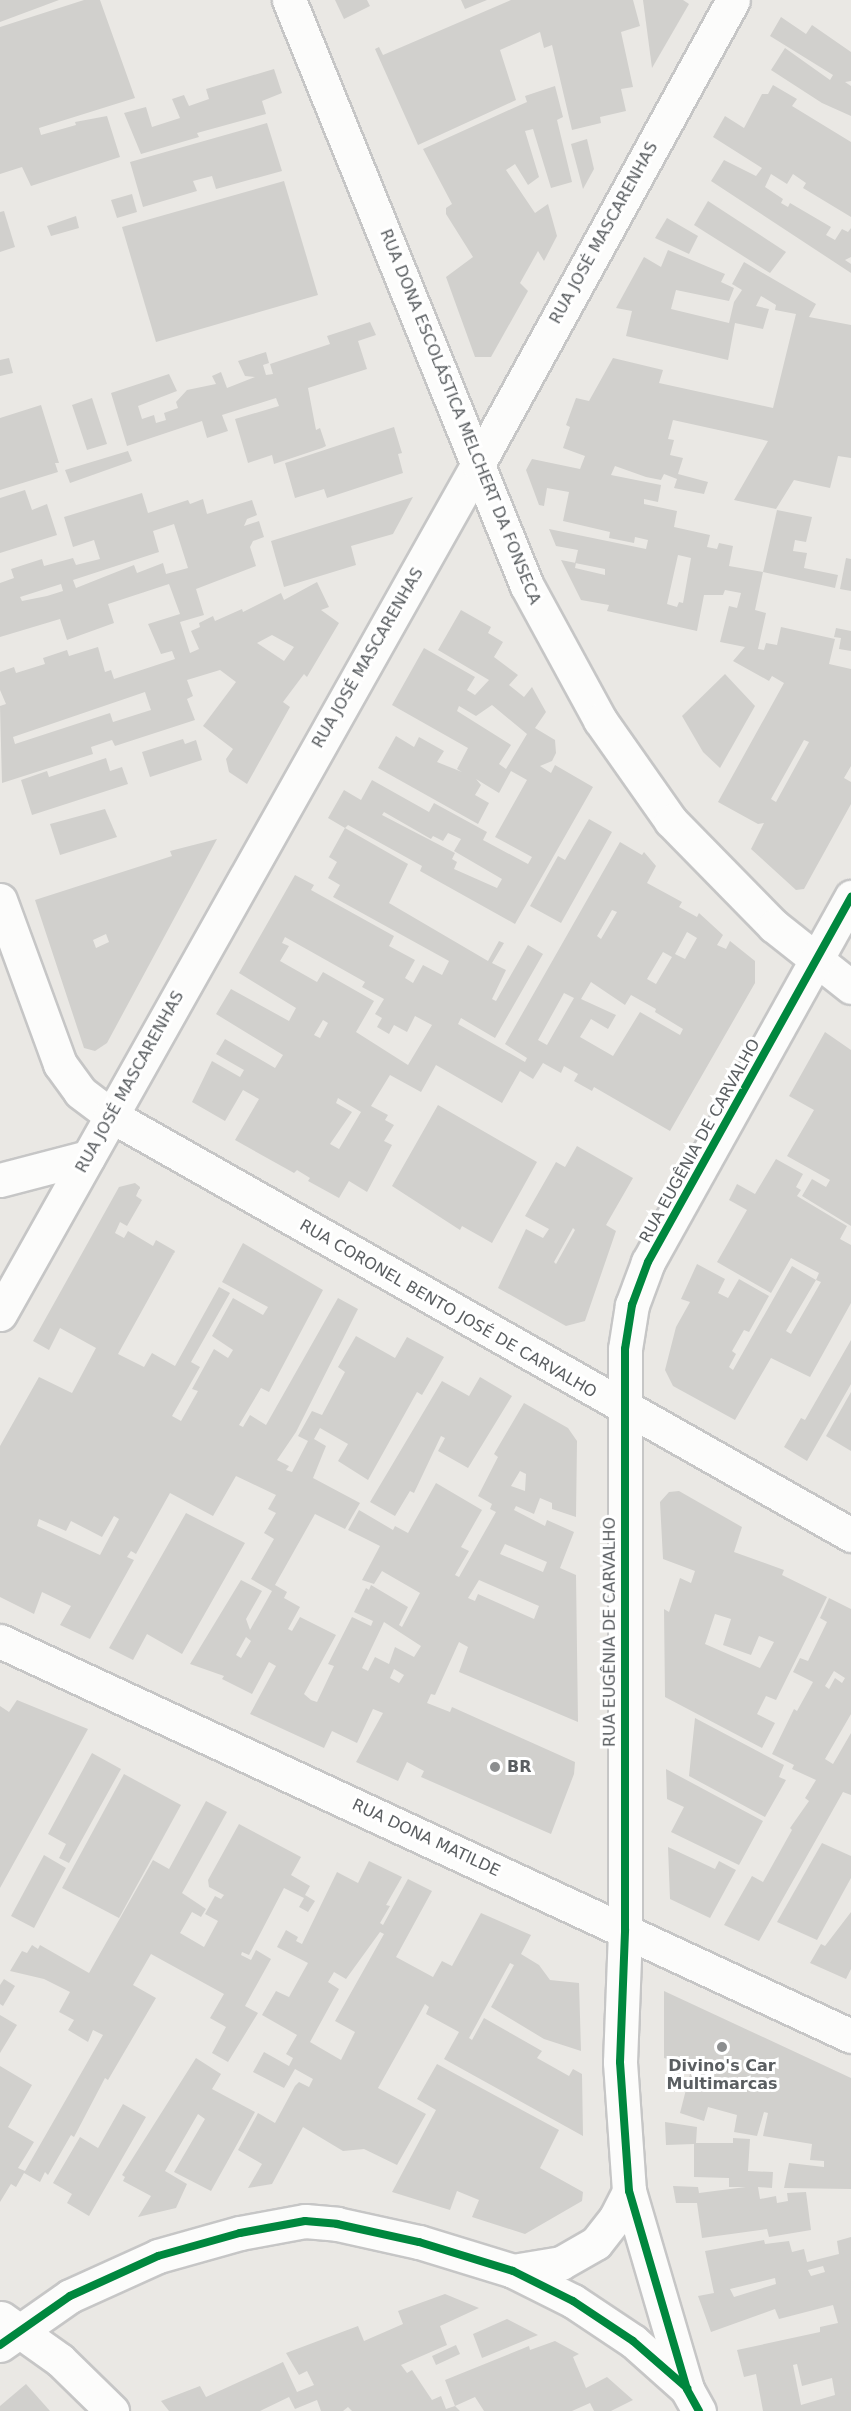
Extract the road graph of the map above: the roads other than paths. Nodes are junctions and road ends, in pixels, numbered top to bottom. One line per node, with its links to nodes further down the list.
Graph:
1 (289, 0): 3 (street, RUA DONA ESCOLÁSTICA MELCHERT DA FONSECA)
2 (733, 0): 3 (street, RUA JOSÉ MASCARENHAS)
3 (478, 464): 6 (street, RUA DONA ESCOLÁSTICA MELCHERT DA FONSECA); 8 (street, RUA JOSÉ MASCARENHAS)
4 (851, 897): 6 (street, RUA EUGÊNIA DE CARVALHO)
5 (0, 900): 8 (street, RUA CORONEL BENTO JOSÉ DE CARVALHO)
6 (816, 960): 7 (street, RUA DONA ESCOLÁSTICA MELCHERT DA FONSECA); 12 (street, RUA EUGÊNIA DE CARVALHO)
7 (851, 987)
8 (110, 1115): 9 (street, RUA JOSÉ MASCARENHAS); 12 (street, RUA CORONEL BENTO JOSÉ DE CARVALHO)
9 (88, 1157): 10 (street); 11 (street, RUA JOSÉ MASCARENHAS)
10 (0, 1180)
11 (0, 1314)
12 (622, 1407): 13 (street, RUA CORONEL BENTO JOSÉ DE CARVALHO); 15 (street, RUA EUGÊNIA DE CARVALHO)
13 (851, 1535)
14 (0, 1641): 15 (street, RUA DONA MATILDE)
15 (625, 1929): 16 (street, RUA DONA MATILDE); 17 (street, RUA EUGÊNIA DE CARVALHO)
16 (851, 2036)
17 (629, 2191): 18 (street); 20 (street, RUA EUGÊNIA DE CARVALHO)
18 (513, 2271): 19 (street); 20 (street)
19 (6, 2330): 21 (street)
20 (693, 2400)
21 (112, 2411)

